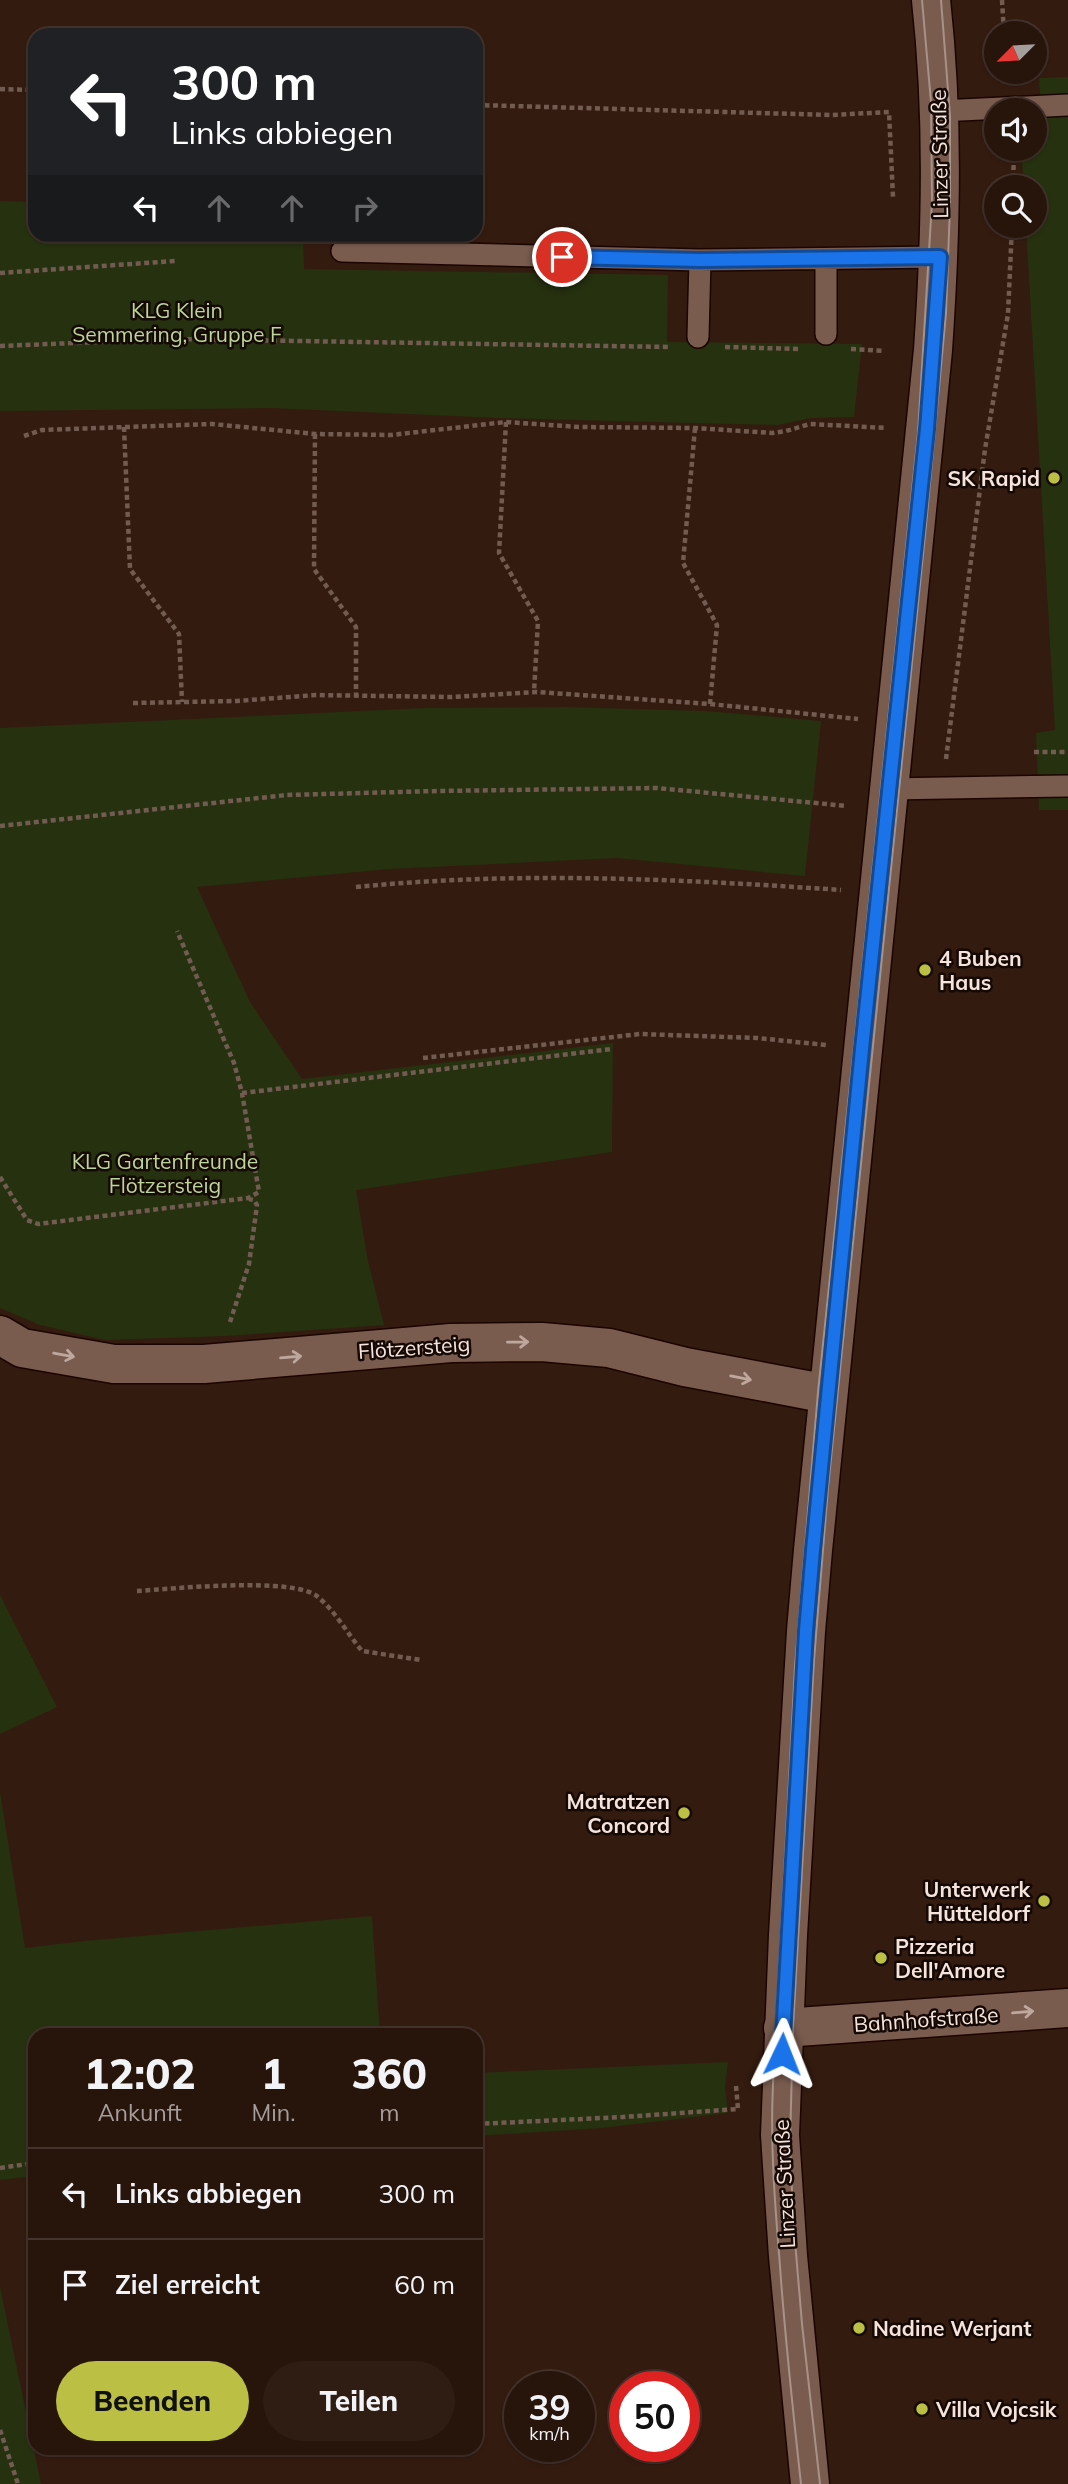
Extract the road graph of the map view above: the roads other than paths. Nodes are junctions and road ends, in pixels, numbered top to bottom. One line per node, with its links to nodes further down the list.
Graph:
1 (931, 0): 3 (main road, Linzer Straße)
2 (1068, 105): 3 (lane)
3 (940, 111): 5 (main road, Linzer Straße)
4 (342, 251): 6 (lane)
5 (940, 257): 7 (lane); 11 (main road, Linzer Straße)
6 (700, 260): 7 (lane); 9 (lane)
7 (827, 260): 8 (lane)
8 (826, 334)
9 (698, 344)
10 (1068, 786): 11 (lane)
11 (888, 800): 13 (main road, Linzer Straße)
12 (0, 1335): 13 (main road, Flötzersteig, one-way to 13)
13 (828, 1395): 15 (main road, Linzer Straße)
14 (1068, 2008): 15 (main road, Bahnhofstraße, one-way to 14)
15 (783, 2028): 16 (main road, Linzer Straße)
16 (810, 2484)

